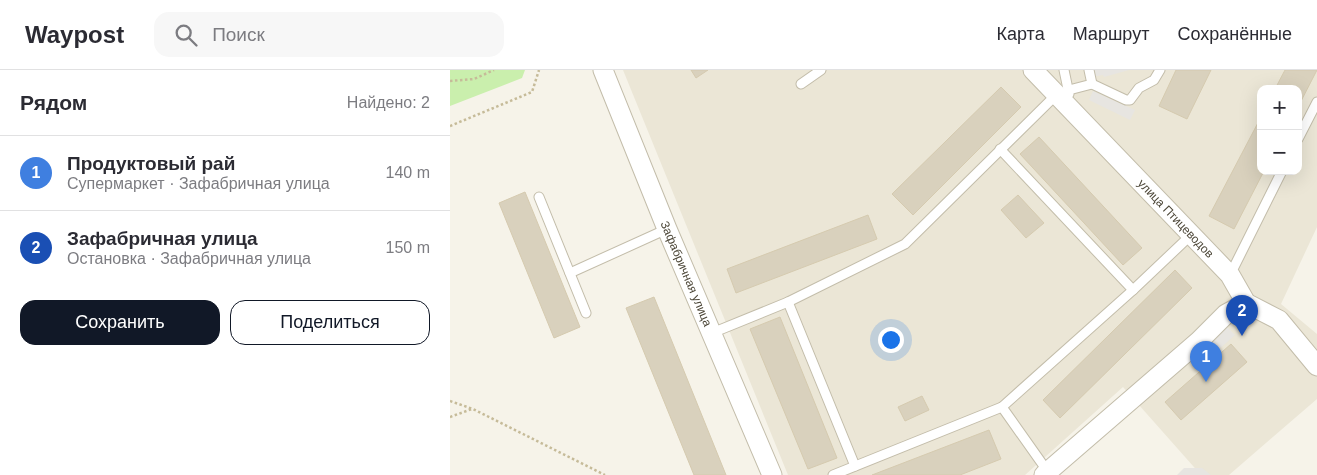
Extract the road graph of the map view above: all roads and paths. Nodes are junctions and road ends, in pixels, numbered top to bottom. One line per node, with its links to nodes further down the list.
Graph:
1 (494, 70): 9 (path)
2 (539, 70): 14 (path)
3 (603, 70): 19 (street, Зафабричная улица)
4 (821, 70): 10 (lane)
5 (1033, 70): 12 (street, улица Птицеводов)
6 (1064, 70): 12 (lane)
7 (1089, 70): 11 (lane)
8 (1160, 70): 11 (lane)
9 (450, 81)
10 (801, 84)
11 (1092, 84): 12 (lane)
12 (1063, 96): 16 (lane); 20 (street, улица Птицеводов)
13 (1317, 102): 15 (lane)
14 (450, 126)
15 (1302, 131)
16 (1000, 149): 23 (lane); 24 (lane)
17 (1280, 175): 22 (lane)
18 (539, 197): 21 (lane)
19 (667, 228): 21 (lane); 27 (street, Зафабричная улица)
20 (1191, 235): 22 (street, улица Птицеводов); 23 (lane)
21 (570, 272): 26 (lane)
22 (1230, 276): 25 (street, улица Птицеводов)
23 (1133, 290): 30 (lane)
24 (788, 302): 27 (lane); 33 (lane)
25 (1246, 303): 28 (street); 34 (street)
26 (586, 313)
27 (712, 333): 36 (street, Зафабричная улица)
28 (1317, 366)
29 (450, 401): 31 (path)
30 (1002, 407): 33 (lane); 34 (lane)
31 (473, 409): 32 (path); 35 (path)
32 (450, 417)
33 (855, 466): 37 (lane)
34 (1046, 474)
35 (605, 475)
36 (772, 475)
37 (833, 475)

